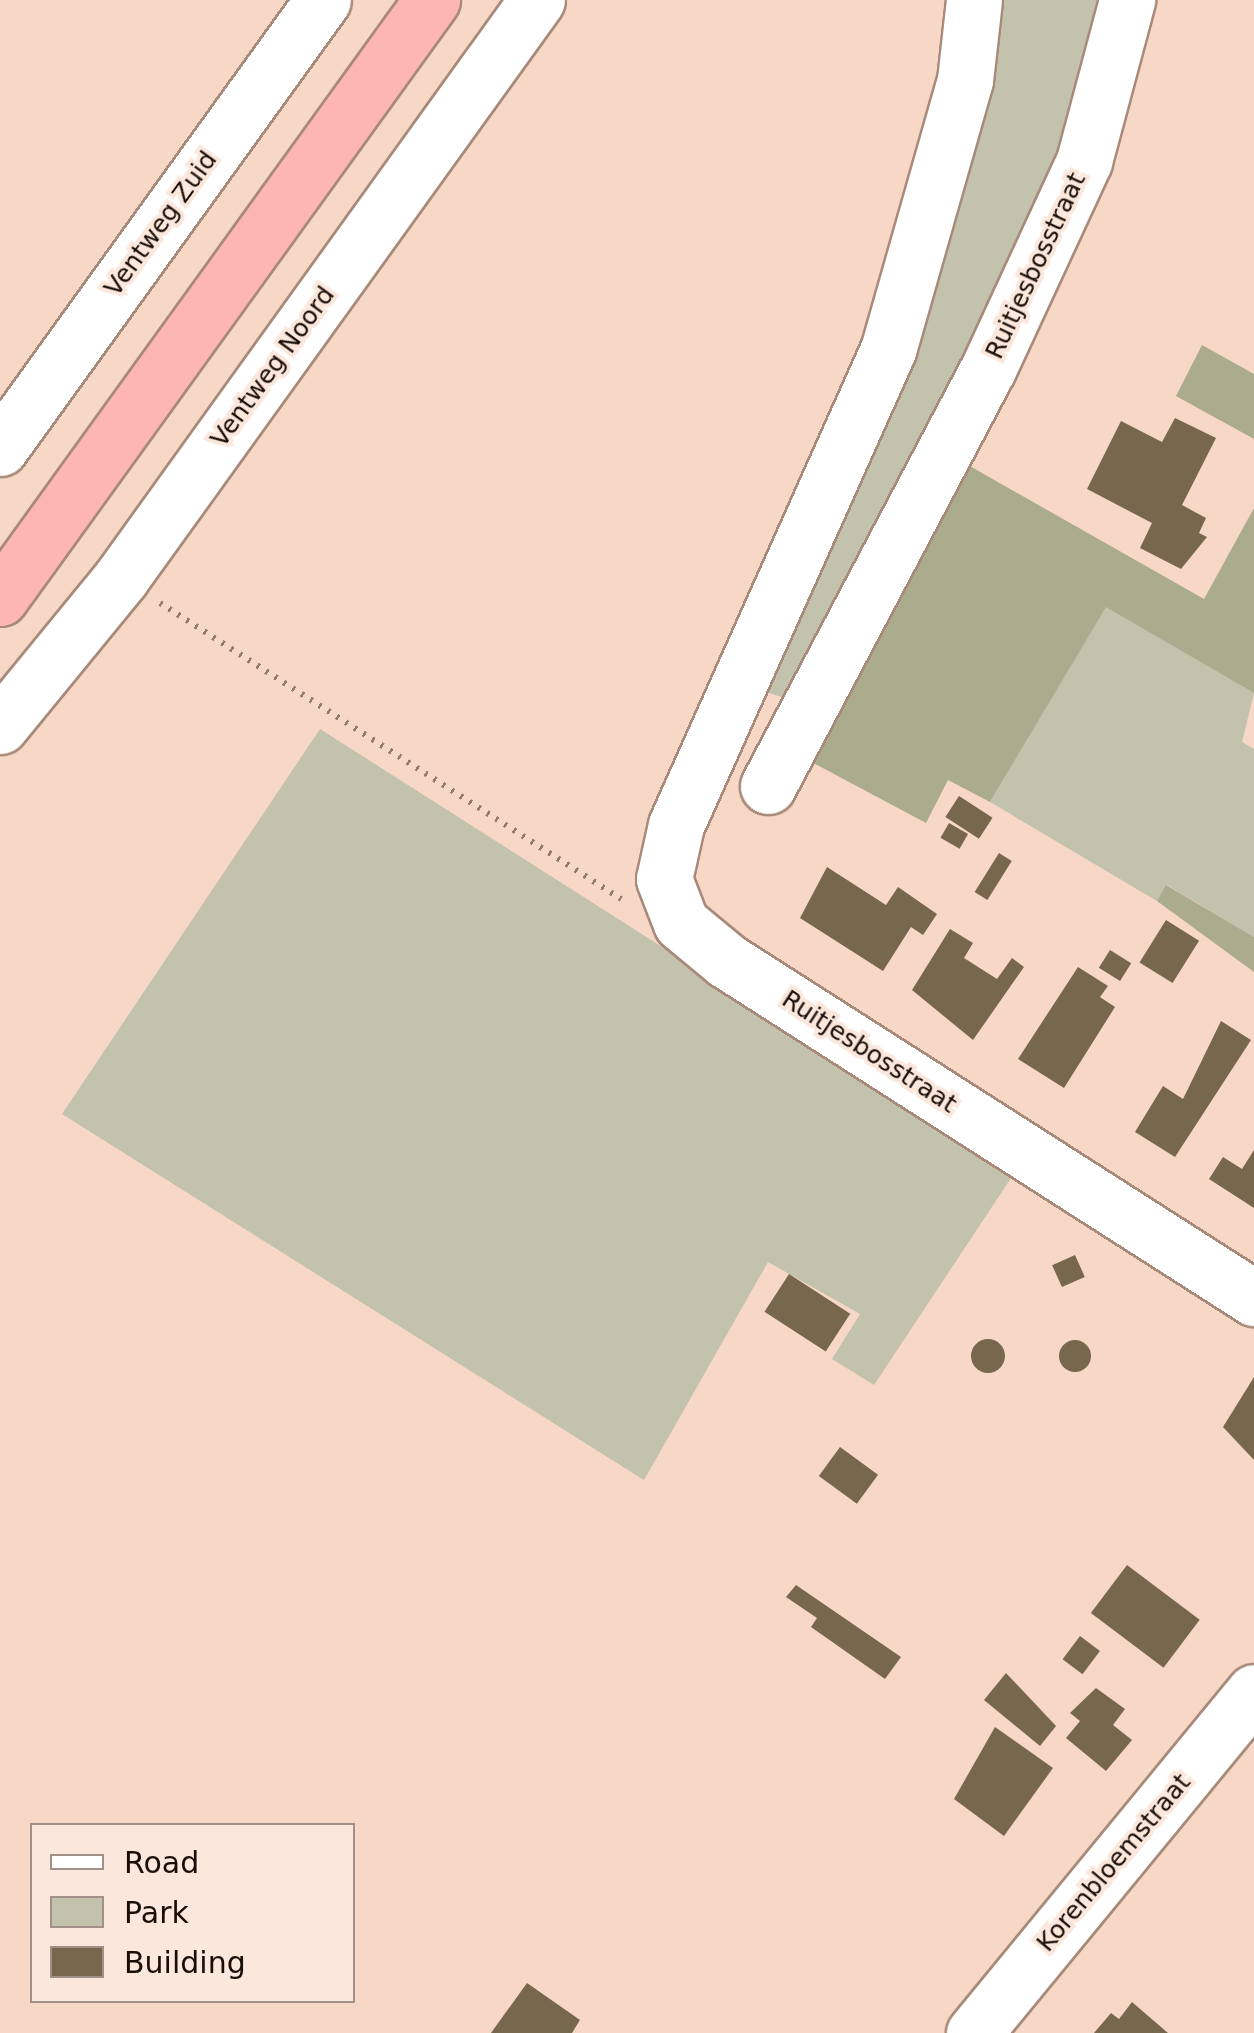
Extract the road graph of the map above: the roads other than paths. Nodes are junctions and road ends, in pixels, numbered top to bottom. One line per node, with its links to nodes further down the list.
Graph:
1 (322, 0): 6 (street, Ventweg Zuid)
2 (432, 0): 7 (highway)
3 (537, 0): 9 (street, Ventweg Noord)
4 (974, 0): 8 (street, Ruitjesbosstraat)
5 (1127, 0): 10 (street, Ruitjesbosstraat)
6 (0, 448)
7 (0, 598)
8 (727, 710): 10 (street); 12 (street, Ruitjesbosstraat)
9 (0, 726)
10 (794, 730): 11 (street, Ruitjesbosstraat)
11 (768, 786)
12 (1254, 1298)
13 (1253, 1696): 14 (street, Korenbloemstraat)
14 (974, 2033)

